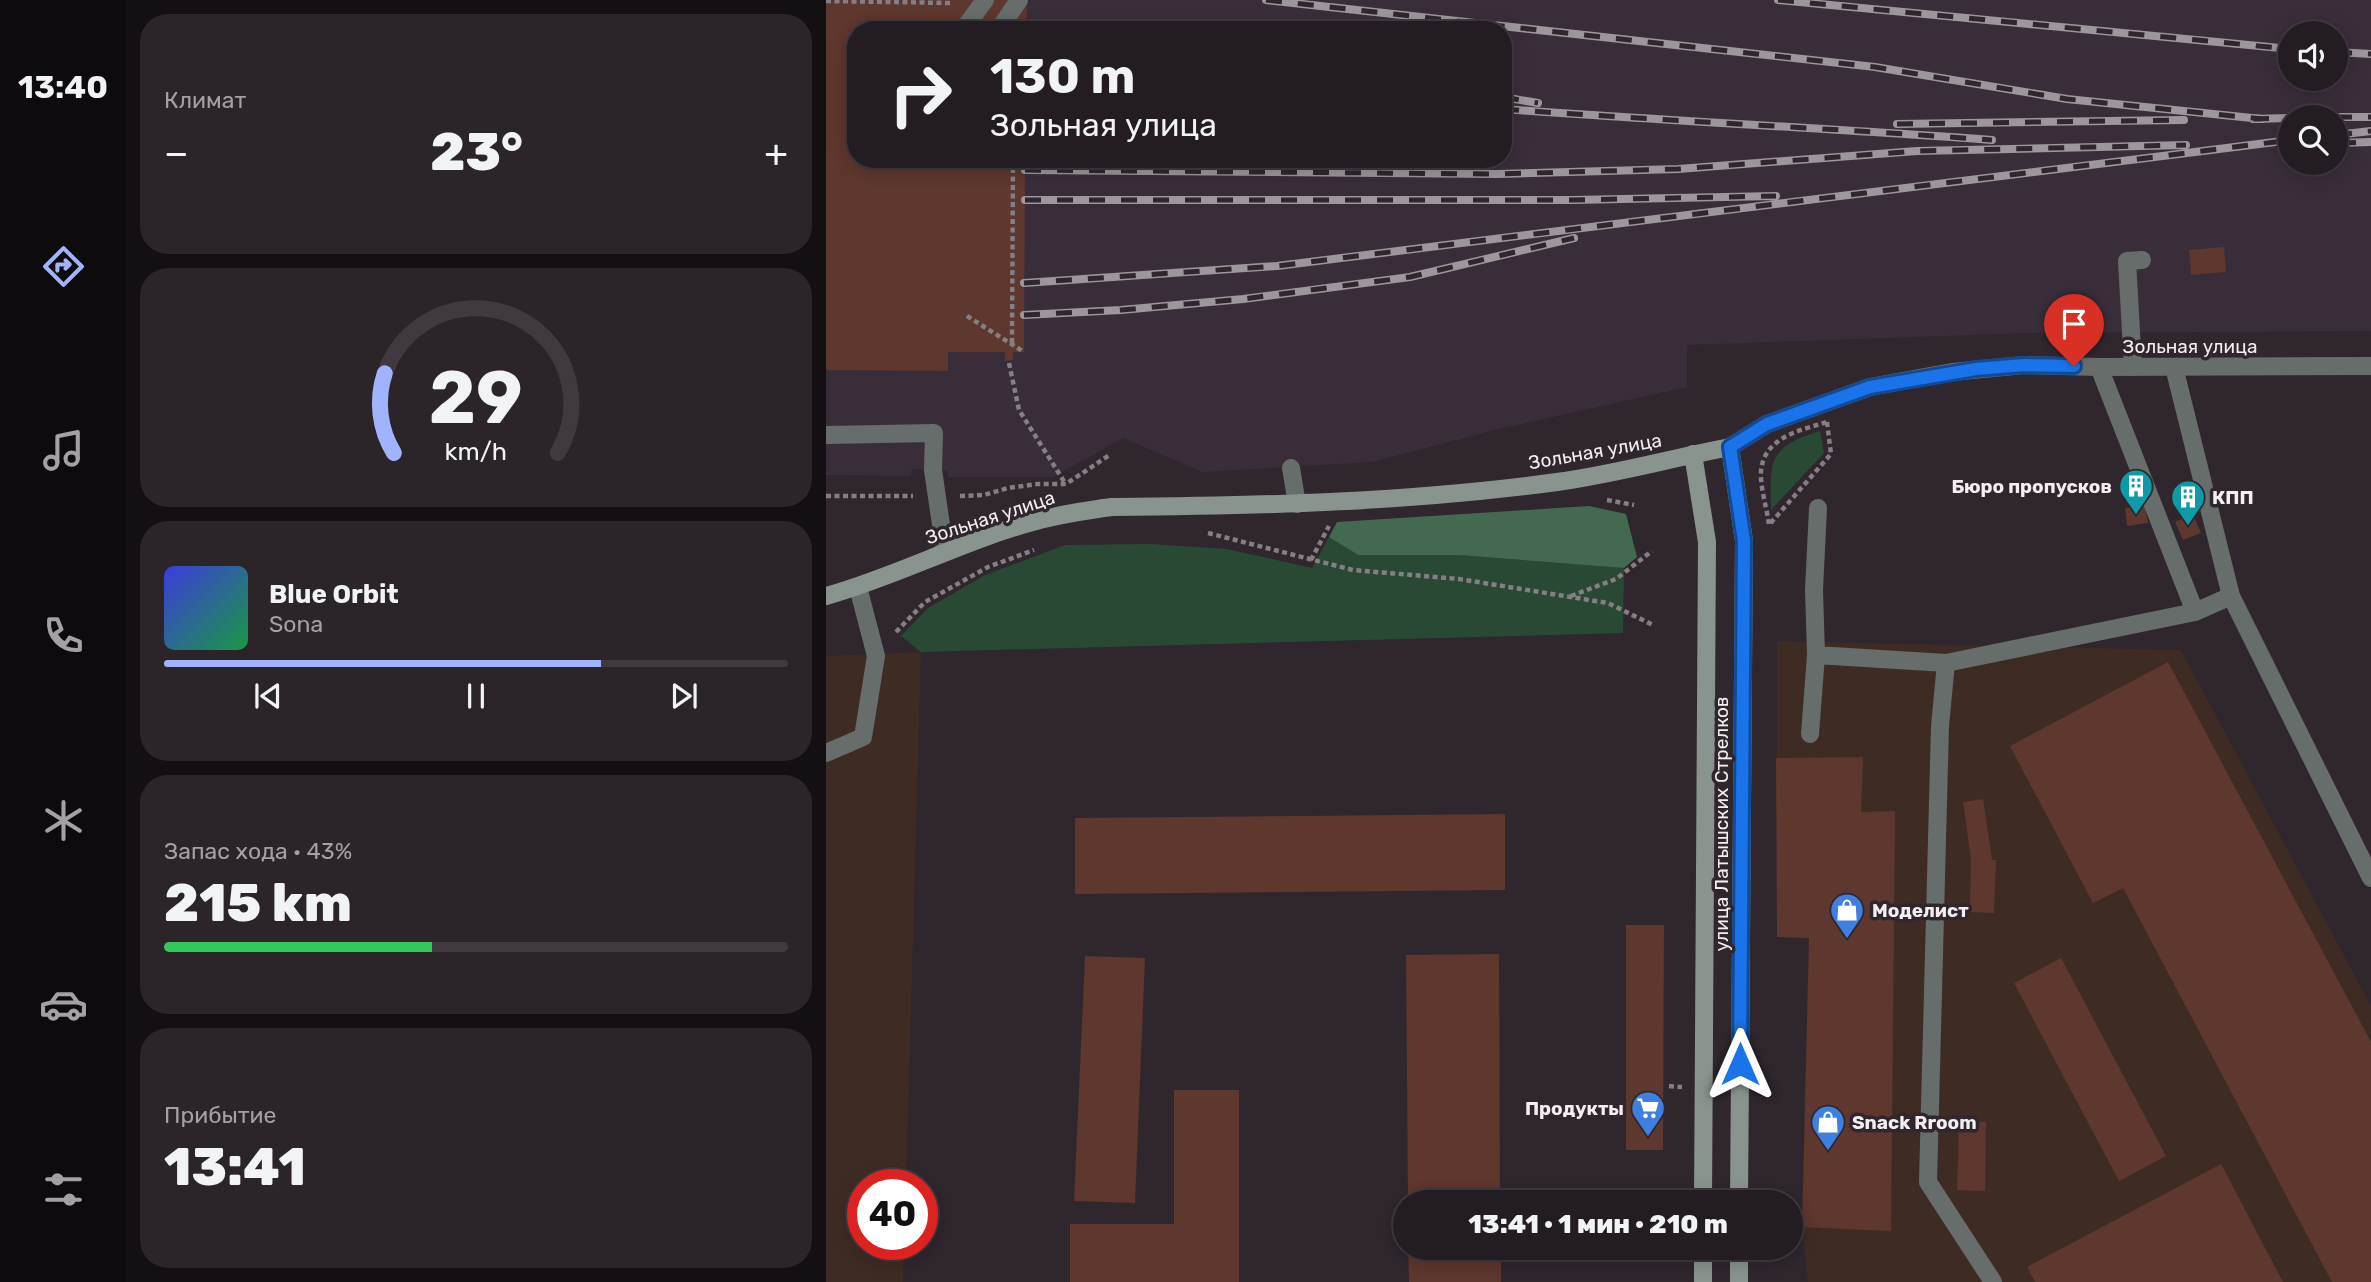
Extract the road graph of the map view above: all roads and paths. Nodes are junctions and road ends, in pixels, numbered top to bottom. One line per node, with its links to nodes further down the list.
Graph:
1 (985, 0): 5 (street)
2 (1019, 0): 6 (street)
3 (826, 1): 4 (path)
4 (963, 4)
5 (970, 21)
6 (1005, 21)
7 (1013, 168): 10 (path)
8 (2142, 260): 15 (street)
9 (968, 316): 10 (path)
10 (1012, 343): 11 (path)
11 (1024, 352)
12 (1009, 363): 25 (path)
13 (2371, 366): 16 (street, Зольная улица)
14 (2099, 367): 15 (street, Зольная улица); 19 (street, Зольная улица); 38 (street)
15 (2133, 367): 16 (street, Зольная улица)
16 (2174, 367): 36 (street)
17 (1827, 422): 17 (path)
18 (826, 435): 27 (street)
19 (1730, 447): 22 (street, Зольная улица); 47 (street, улица Латышских Стрелков)
20 (1094, 454): 23 (path)
21 (1111, 454): 23 (path)
22 (1693, 454): 28 (street, Зольная улица); 46 (street, улица Латышских Стрелков)
23 (1098, 462): 25 (path)
24 (1291, 468): 28 (street)
25 (1066, 484): 27 (path)
26 (826, 496): 27 (path)
27 (936, 496): 33 (street)
28 (1297, 504): 33 (street, Зольная улица)
29 (1818, 508): 41 (street)
30 (1203, 533): 37 (path)
31 (1037, 549): 40 (path)
32 (1652, 551): 37 (path)
33 (945, 552): 34 (street, Зольная улица)
34 (858, 587): 35 (street, Зольная улица); 40 (street)
35 (826, 596)
36 (2231, 596): 38 (street); 45 (street)
37 (1569, 597): 39 (path)
38 (2195, 612): 42 (street)
39 (1653, 625)
40 (872, 641): 44 (street)
41 (1816, 655): 42 (street); 43 (street)
42 (1946, 663): 52 (street)
43 (1810, 734)
44 (826, 753)
45 (2371, 878)
46 (1703, 1190)
47 (1739, 1190)
48 (1703, 1260): 50 (street)
49 (1739, 1260): 51 (street)
50 (1703, 1282)
51 (1739, 1282)
52 (1993, 1282)

